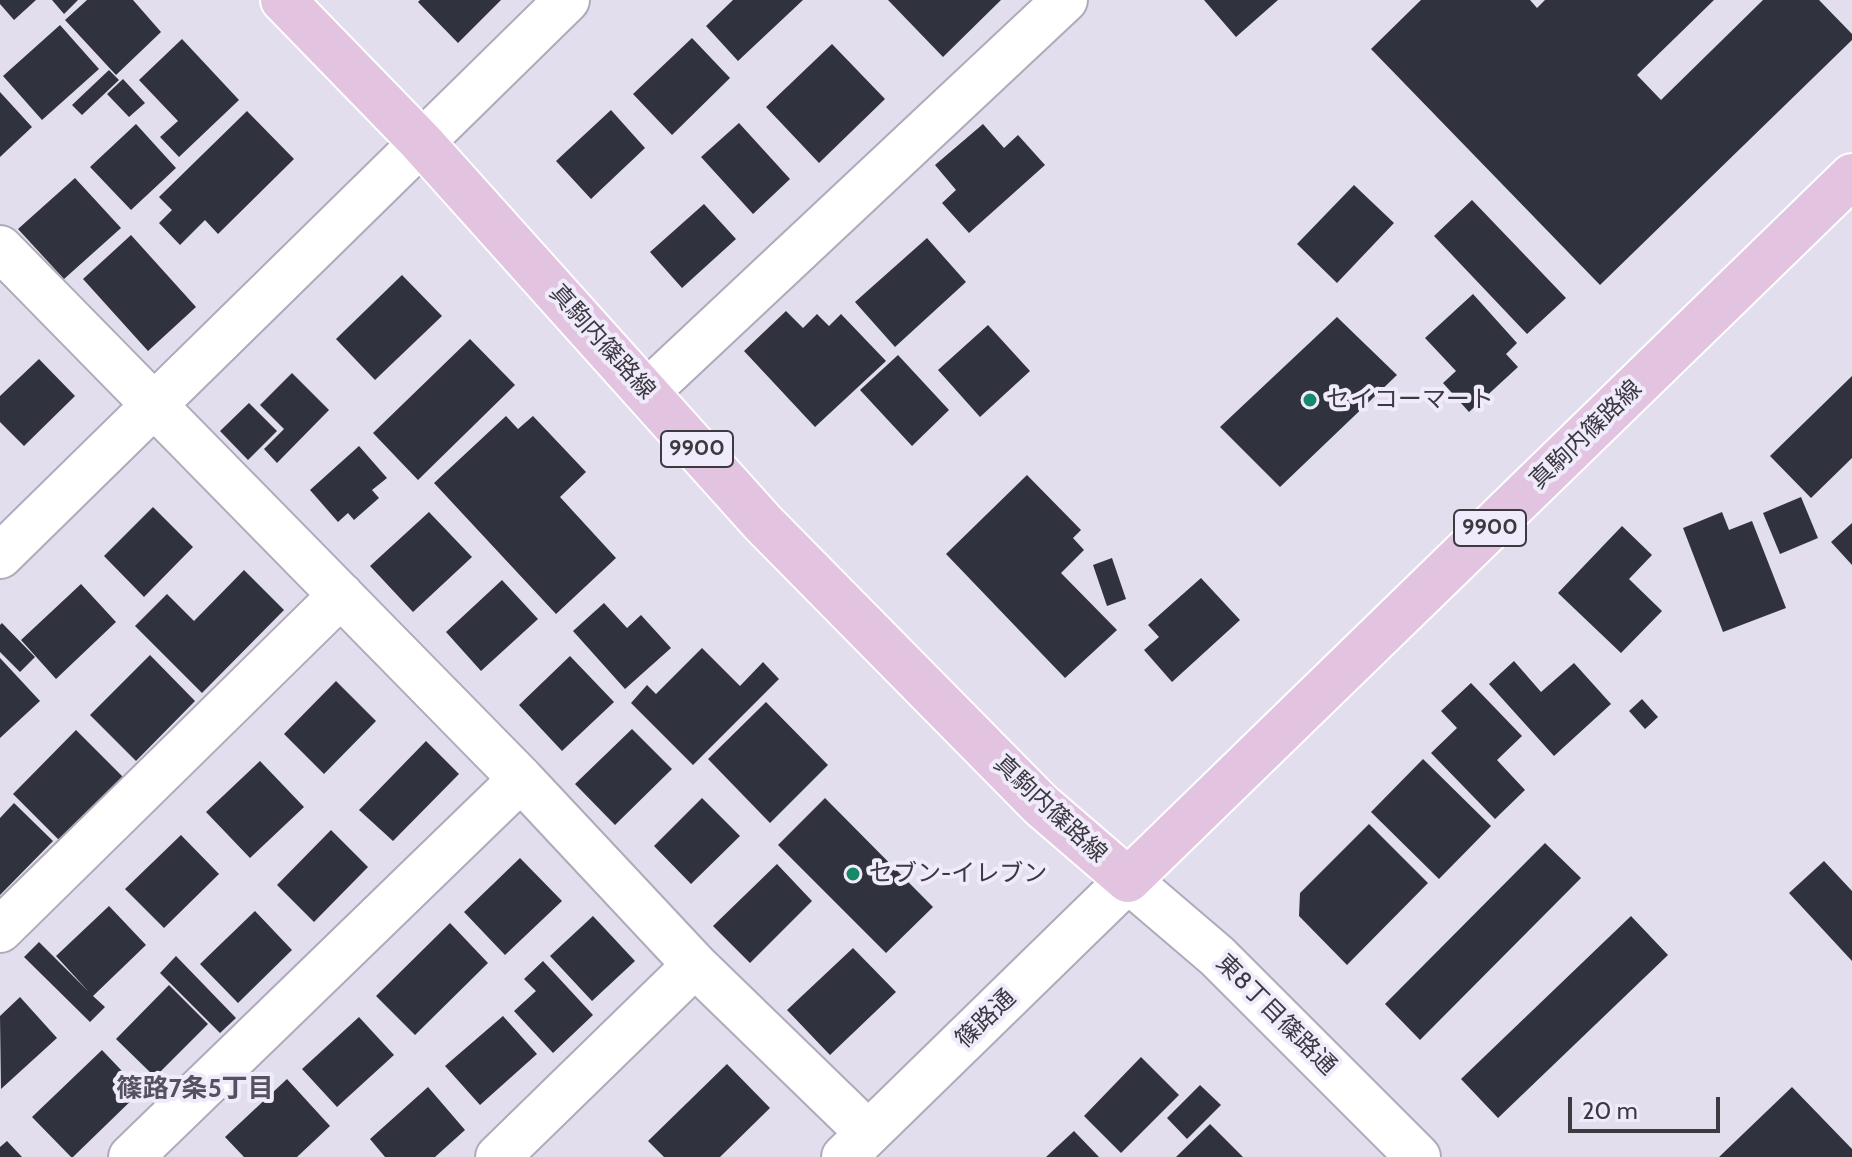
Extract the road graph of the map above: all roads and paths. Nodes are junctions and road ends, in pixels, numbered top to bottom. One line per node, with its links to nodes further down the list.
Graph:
1 (283, 0): 4 (main road, 真駒内篠路線 / 9900)
2 (567, 0): 4 (street)
3 (1065, 0): 7 (street)
4 (421, 142): 7 (main road, 真駒内篠路線 / 9900); 8 (street)
5 (1852, 176): 12 (main road, 真駒内篠路線 / 9900)
6 (0, 248): 8 (street)
7 (647, 392): 12 (main road, 真駒内篠路線 / 9900)
8 (154, 405): 9 (street); 10 (street)
9 (0, 556)
10 (341, 595): 11 (street); 13 (street)
11 (521, 779): 14 (street); 16 (street)
12 (1128, 880): 15 (street, 篠路通); 18 (street, 東8丁目篠路通)
13 (0, 930)
14 (695, 965): 15 (street); 17 (street)
15 (856, 1145)
16 (131, 1157)
17 (498, 1157)
18 (1418, 1157)

